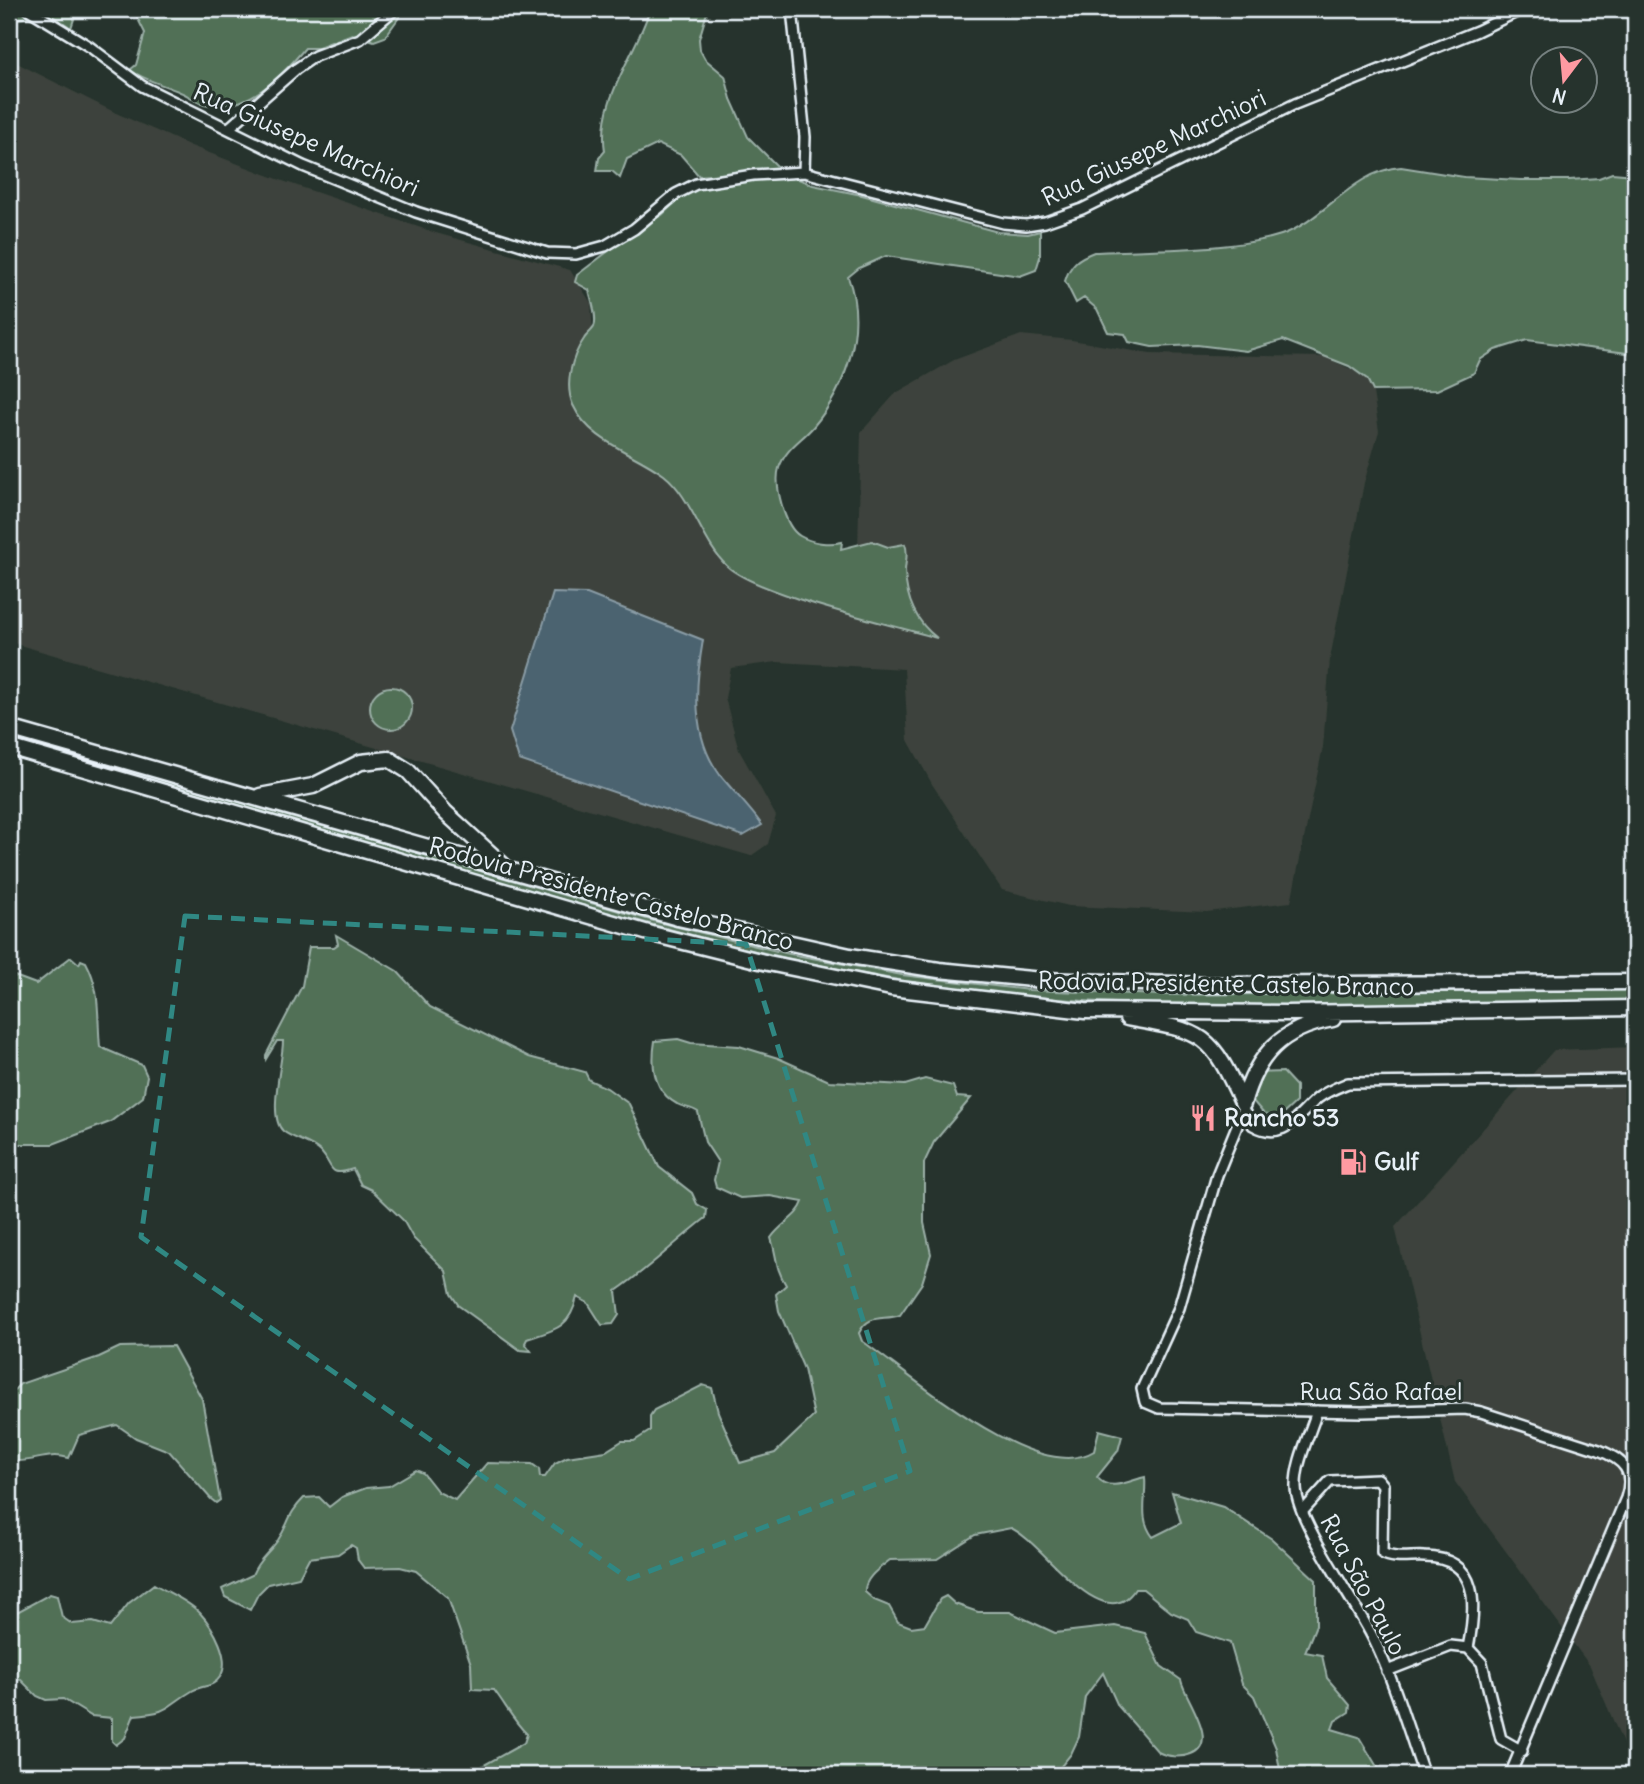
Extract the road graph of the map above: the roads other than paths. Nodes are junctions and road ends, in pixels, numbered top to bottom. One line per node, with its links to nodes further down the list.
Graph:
1 (28, 9): 5 (street, Rua Giusepe Marchiori)
2 (395, 9): 5 (street)
3 (792, 9): 6 (street)
4 (1523, 9): 6 (street, Rua Giusepe Marchiori)
5 (229, 128): 6 (street, Rua Giusepe Marchiori)
6 (804, 172)
7 (9, 728): 9 (highway, Rodovia Presidente Castelo Branco)
8 (9, 747): 13 (highway, Rodovia Presidente Castelo Branco)
9 (253, 797): 10 (highway, Rodovia Presidente Castelo Branco); 10 (highway)
10 (508, 869): 11 (highway, Rodovia Presidente Castelo Branco)
11 (1635, 981)
12 (1635, 1008): 14 (highway, Rodovia Presidente Castelo Branco)
13 (1085, 1010): 14 (highway, Rodovia Presidente Castelo Branco); 16 (highway)
14 (1388, 1010): 16 (highway)
15 (1635, 1080): 16 (street)
16 (1243, 1108): 17 (street, Rua São Rafael)
17 (1317, 1411): 18 (street, Rua São Paulo); 21 (street, Rua São Rafael)
18 (1303, 1511): 19 (street); 20 (street, Rua São Paulo)
19 (1468, 1648): 20 (street); 21 (street)
20 (1387, 1671): 22 (street, Rua São Paulo)
21 (1522, 1751): 23 (street, Rua São Rafael)
22 (1424, 1775)
23 (1510, 1775)

